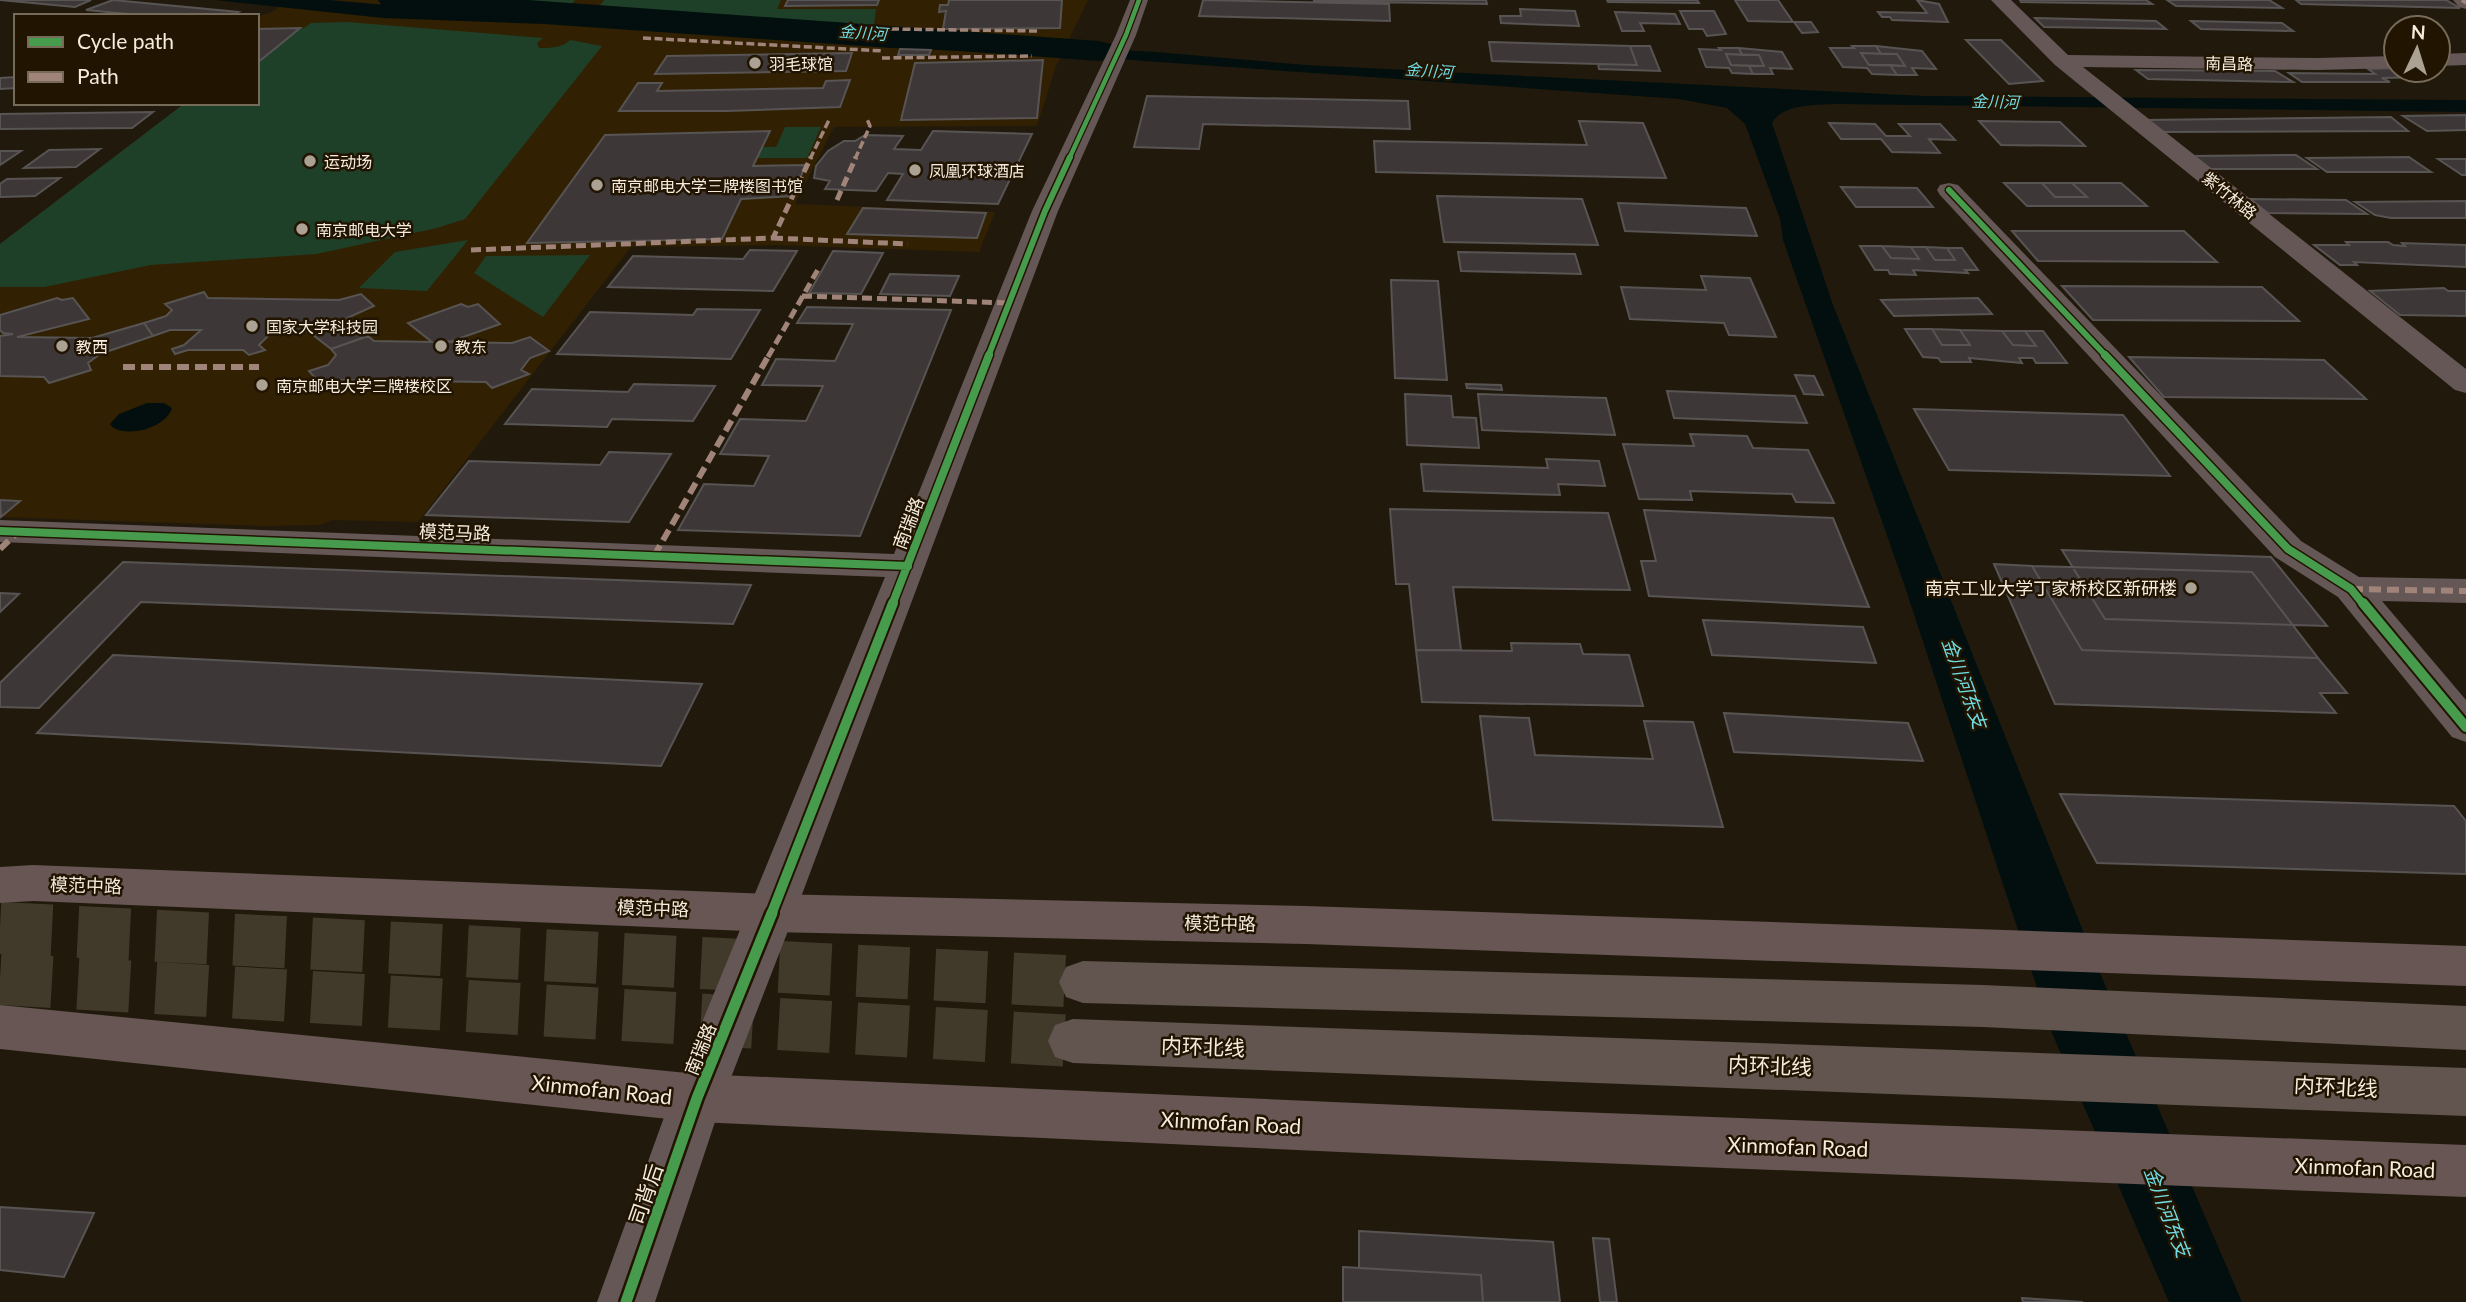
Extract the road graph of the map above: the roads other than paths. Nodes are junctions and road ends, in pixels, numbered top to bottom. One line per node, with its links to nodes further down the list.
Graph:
1 (1139, 0): 8 (street, 南瑞路)
2 (2000, 0): 4 (street, 紫竹林路)
3 (2382, 62): 4 (street, 南昌路)
4 (2065, 63): 6 (street, 紫竹林路)
5 (1949, 190): 9 (street)
6 (2466, 384)
7 (0, 531): 8 (street, 模范马路)
8 (908, 565): 13 (street, 南瑞路)
9 (2351, 589): 10 (street); 11 (street)
10 (2466, 591)
11 (2466, 727)
12 (0, 885): 13 (main road, 模范中路)
13 (772, 914): 14 (main road, 模范中路); 21 (street, 南瑞路)
14 (2466, 966)
15 (1083, 982): 17 (highway)
16 (0, 1027): 21 (main road, Xinmofan Road)
17 (2461, 1027)
18 (1073, 1041): 19 (highway, 内环北线)
19 (2322, 1085): 20 (highway, 内环北线); 22 (highway)
20 (2466, 1092)
21 (697, 1098): 23 (main road, Xinmofan Road); 24 (street, 司背后)
22 (2466, 1104)
23 (2466, 1171)
24 (626, 1302)

